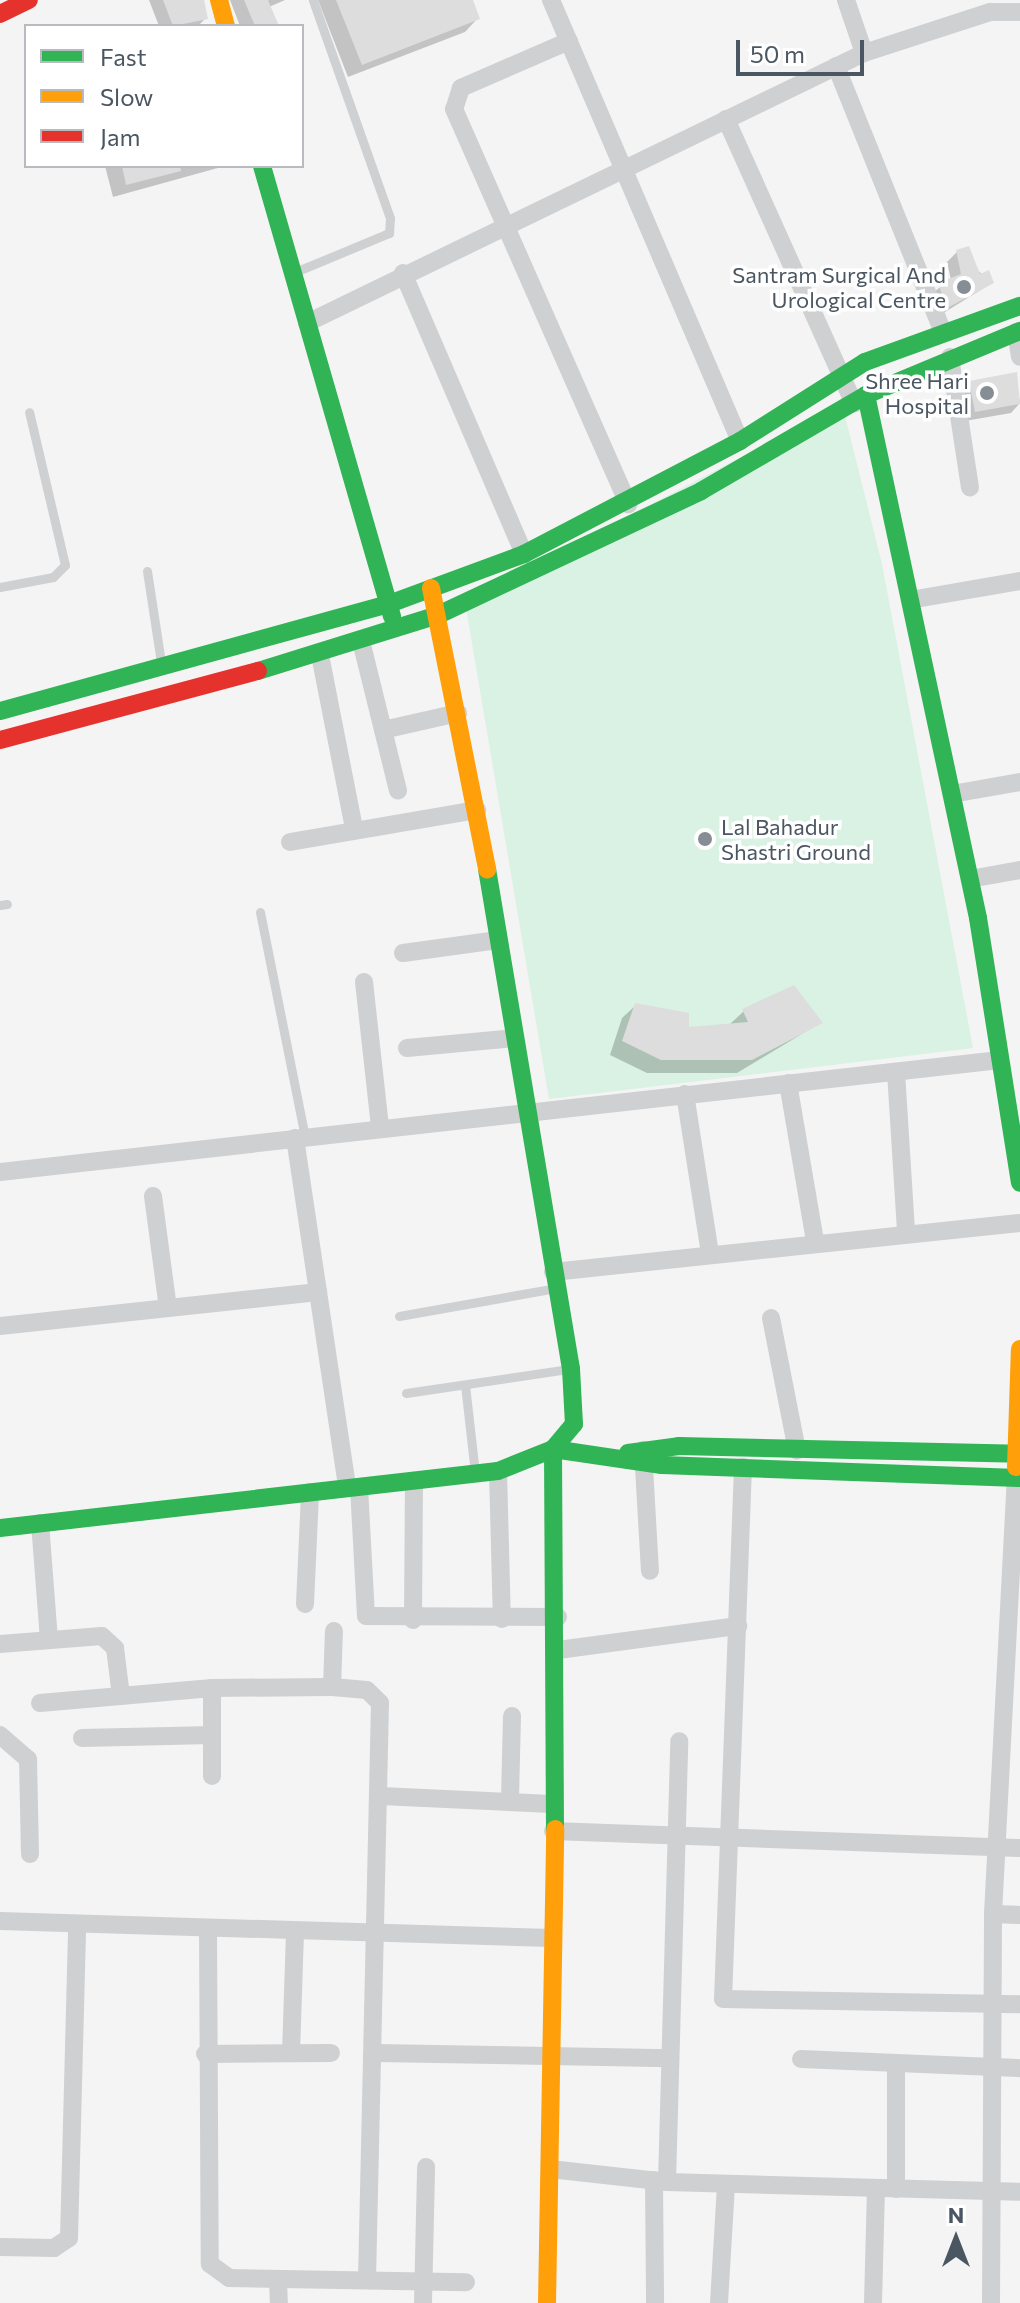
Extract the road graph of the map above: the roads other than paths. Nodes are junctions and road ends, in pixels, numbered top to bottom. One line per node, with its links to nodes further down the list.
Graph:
1 (29, 0): 8 (street)
2 (219, 0): 9 (street)
3 (313, 0): 17 (lane)
4 (551, 0): 10 (street)
5 (846, 0): 11 (street)
6 (988, 6): 7 (street); 11 (street)
7 (1020, 12)
8 (0, 14)
9 (225, 24)
10 (569, 41): 15 (street); 16 (street)
11 (864, 53): 12 (street)
12 (836, 66): 13 (street); 22 (street)
13 (726, 119): 15 (street); 25 (street)
14 (263, 168): 17 (street)
15 (623, 173): 16 (street); 28 (street)
16 (506, 228): 18 (street); 30 (street)
17 (292, 273): 20 (street)
18 (403, 273): 20 (street); 31 (street)
19 (1020, 306): 22 (street)
20 (307, 323): 37 (street)
21 (1018, 331): 23 (street); 24 (street)
22 (943, 332): 25 (street)
23 (950, 357): 26 (street); 29 (street)
24 (1020, 357)
25 (841, 376): 26 (street); 28 (street)
26 (860, 399): 36 (street); 38 (street)
27 (29, 412): 34 (lane)
28 (740, 441): 30 (street)
29 (970, 487)
30 (628, 504): 31 (street)
31 (524, 554): 35 (street)
32 (147, 571): 42 (lane)
33 (1020, 581): 36 (street)
34 (0, 587)
35 (431, 588): 37 (street); 38 (street)
36 (910, 600): 49 (street)
37 (389, 604): 39 (street); 42 (street)
38 (438, 615): 39 (street); 44 (street)
39 (396, 630): 40 (street)
40 (361, 641): 41 (street); 45 (street)
41 (320, 655): 46 (street); 51 (street)
42 (161, 667): 43 (street)
43 (0, 711)
44 (458, 713): 45 (street); 50 (street)
45 (383, 730): 48 (street)
46 (0, 740)
47 (1020, 782): 49 (street)
48 (398, 791)
49 (952, 794): 54 (street)
50 (477, 810): 51 (street); 56 (street)
51 (354, 828): 52 (street)
52 (290, 842)
53 (1020, 870): 54 (street)
54 (970, 879): 61 (street)
55 (260, 912): 67 (lane)
56 (498, 940): 57 (street); 59 (street)
57 (403, 953)
58 (364, 982): 66 (street)
59 (514, 1038): 60 (street); 65 (street)
60 (407, 1048)
61 (1000, 1060): 62 (street); 69 (street)
62 (896, 1072): 63 (street); 72 (street)
63 (788, 1083): 64 (street); 73 (street)
64 (685, 1094): 65 (street); 74 (street)
65 (526, 1111): 66 (street); 75 (street)
66 (380, 1128): 67 (street)
67 (300, 1138): 68 (street); 76 (street)
68 (0, 1172)
69 (1020, 1183)
70 (153, 1196): 77 (street)
71 (1020, 1223): 72 (street)
72 (906, 1233): 73 (street)
73 (815, 1241): 74 (street)
74 (710, 1253): 75 (street)
75 (555, 1280): 78 (lane); 82 (street)
76 (318, 1292): 77 (street); 94 (street)
77 (168, 1308): 80 (street)
78 (399, 1316)
79 (771, 1318): 86 (street)
80 (0, 1326)
81 (1020, 1349): 88 (street)
82 (571, 1369): 83 (lane); 85 (street)
83 (465, 1385): 84 (lane); 91 (lane)
84 (406, 1393)
85 (553, 1449): 87 (street); 90 (street); 100 (street)
86 (797, 1450): 87 (street); 88 (street)
87 (638, 1454): 89 (street); 98 (street)
88 (1018, 1454): 92 (street)
89 (743, 1467): 92 (street); 103 (street)
90 (498, 1471): 91 (street); 101 (street)
91 (475, 1473): 93 (street)
92 (1018, 1478): 113 (street)
93 (414, 1481): 94 (street); 102 (street)
94 (353, 1488): 95 (street); 102 (street)
95 (310, 1492): 96 (street); 99 (street)
96 (40, 1523): 97 (street); 105 (street)
97 (0, 1528)
98 (650, 1571)
99 (305, 1604)
100 (558, 1617): 101 (street); 107 (street)
101 (502, 1619): 102 (street)
102 (413, 1620)
103 (738, 1626): 107 (street); 124 (street)
104 (334, 1631): 108 (street)
105 (49, 1640): 106 (street); 110 (street)
106 (0, 1644)
107 (558, 1650): 121 (street)
108 (332, 1687): 109 (street); 119 (street)
109 (212, 1688): 110 (street); 115 (street)
110 (121, 1696): 111 (street)
111 (40, 1703)
112 (512, 1716): 120 (street)
113 (1010, 1724): 125 (street)
114 (0, 1735): 127 (street)
115 (212, 1735): 116 (street); 118 (street)
116 (82, 1738)
117 (679, 1741): 123 (street)
118 (212, 1776)
119 (381, 1796): 120 (street); 134 (street)
120 (510, 1798): 121 (street)
121 (552, 1804): 122 (street)
122 (553, 1831): 123 (street); 135 (street)
123 (675, 1834): 124 (street); 142 (street)
124 (731, 1839): 125 (street); 136 (street)
125 (998, 1847): 126 (street); 128 (street)
126 (1020, 1848)
127 (30, 1854)
128 (993, 1914): 129 (street); 136 (street)
129 (1020, 1915)
130 (0, 1921): 131 (street)
131 (77, 1924): 132 (street); 156 (street)
132 (208, 1928): 133 (street); 141 (street)
133 (295, 1931): 134 (street); 138 (street)
134 (380, 1934): 135 (street); 140 (street)
135 (551, 1938): 143 (street)
136 (991, 2002): 137 (street); 146 (street)
137 (1020, 2004)
138 (291, 2053): 139 (street); 141 (street)
139 (331, 2053)
140 (376, 2053): 143 (street); 158 (street)
141 (205, 2054): 157 (street)
142 (670, 2058): 143 (street); 150 (street)
143 (552, 2059): 149 (street)
144 (801, 2059): 145 (street)
145 (896, 2063): 146 (street); 153 (street)
146 (996, 2067): 147 (street); 154 (street)
147 (1020, 2068)
148 (426, 2167): 159 (street)
149 (550, 2169): 150 (street); 163 (street)
150 (661, 2181): 151 (street); 164 (street)
151 (726, 2184): 152 (street); 165 (street)
152 (876, 2188): 153 (street); 166 (street)
153 (896, 2189): 154 (street)
154 (996, 2191): 155 (street); 167 (street)
155 (1020, 2192)
156 (0, 2247)
157 (278, 2279): 158 (street); 161 (street)
158 (367, 2279): 159 (street)
159 (423, 2280): 160 (street); 162 (street)
160 (466, 2282)
161 (279, 2303)
162 (423, 2303)
163 (547, 2303)
164 (655, 2303)
165 (719, 2303)
166 (873, 2303)
167 (991, 2303)

